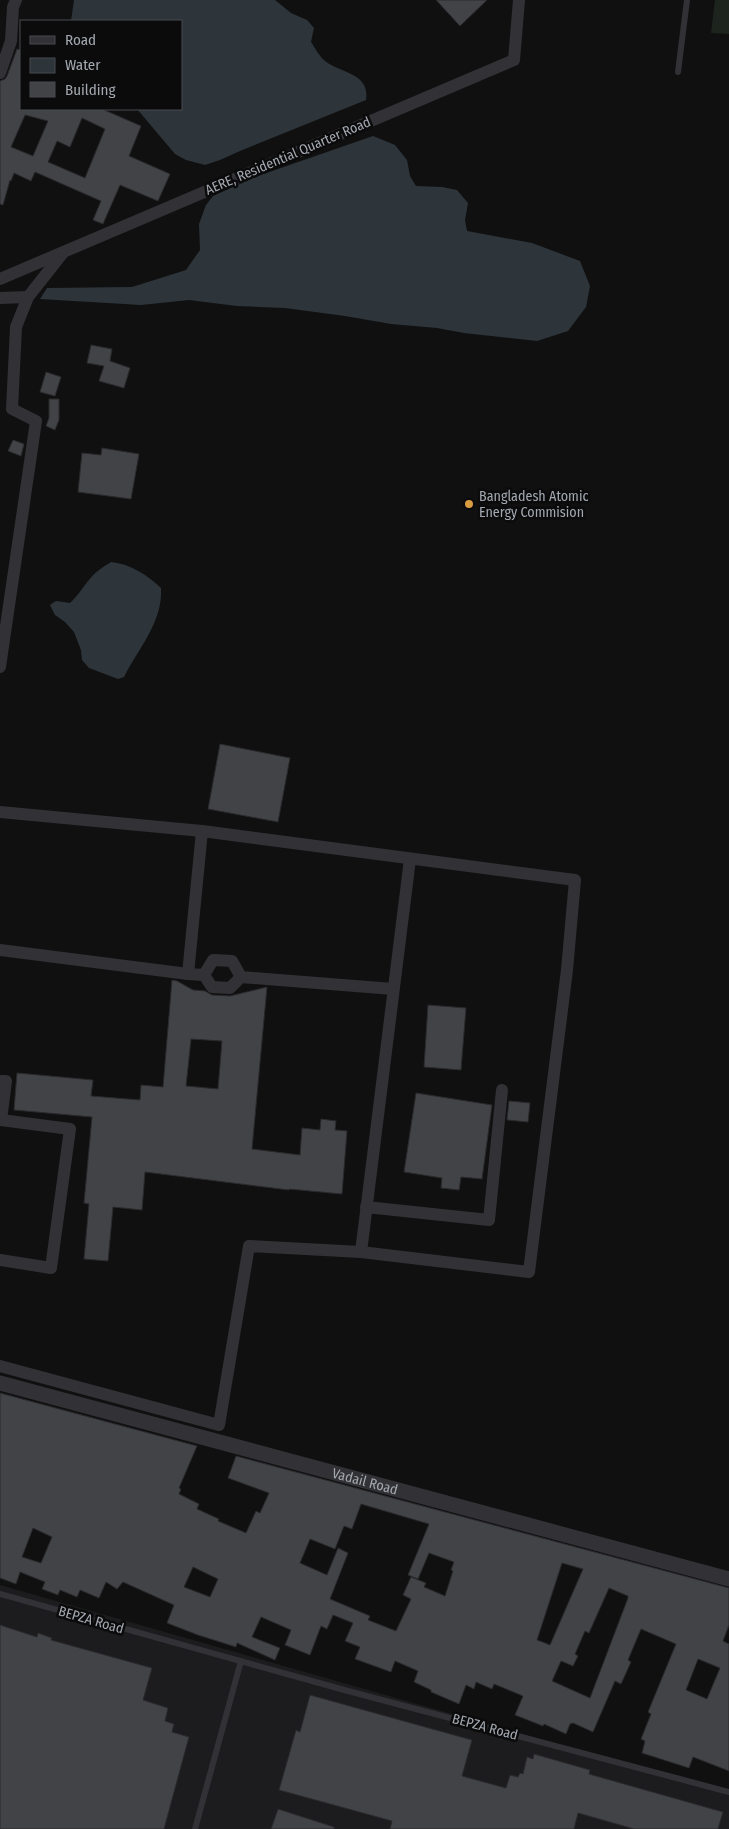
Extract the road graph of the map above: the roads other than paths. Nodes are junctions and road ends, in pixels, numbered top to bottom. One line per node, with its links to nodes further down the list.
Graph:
1 (16, 0): 5 (street)
2 (519, 0): 6 (street, AERE, Residential Quarter Road)
3 (687, 0): 4 (lane)
4 (678, 72)
5 (0, 73)
6 (63, 252): 7 (street, AERE, Residential Quarter Road); 8 (street, AERE, Residential Quarter Road)
7 (0, 279)
8 (28, 296): 9 (street); 10 (street, AERE, Residential Quarter Road)
9 (0, 298)
10 (5, 602): 11 (street, AERE, Residential Quarter Road)
11 (0, 667)
12 (0, 812): 13 (street)
13 (202, 831): 14 (street); 16 (street)
14 (410, 859): 19 (street); 23 (street)
15 (0, 950): 16 (street)
16 (188, 974): 17 (street)
17 (204, 975): 18 (street); 18 (street)
18 (241, 977): 19 (street)
19 (393, 989): 22 (street)
20 (0, 1081): 24 (street)
21 (502, 1090): 22 (street)
22 (366, 1207): 23 (street)
23 (361, 1252): 25 (street)
24 (0, 1260)
25 (0, 1366)
26 (0, 1383): 27 (street, Vadail Road)
27 (729, 1579)
28 (0, 1594): 29 (lane, BEPZA Road)
29 (241, 1661): 30 (lane, BEPZA Road); 31 (lane)
30 (729, 1792)
31 (195, 1829)

